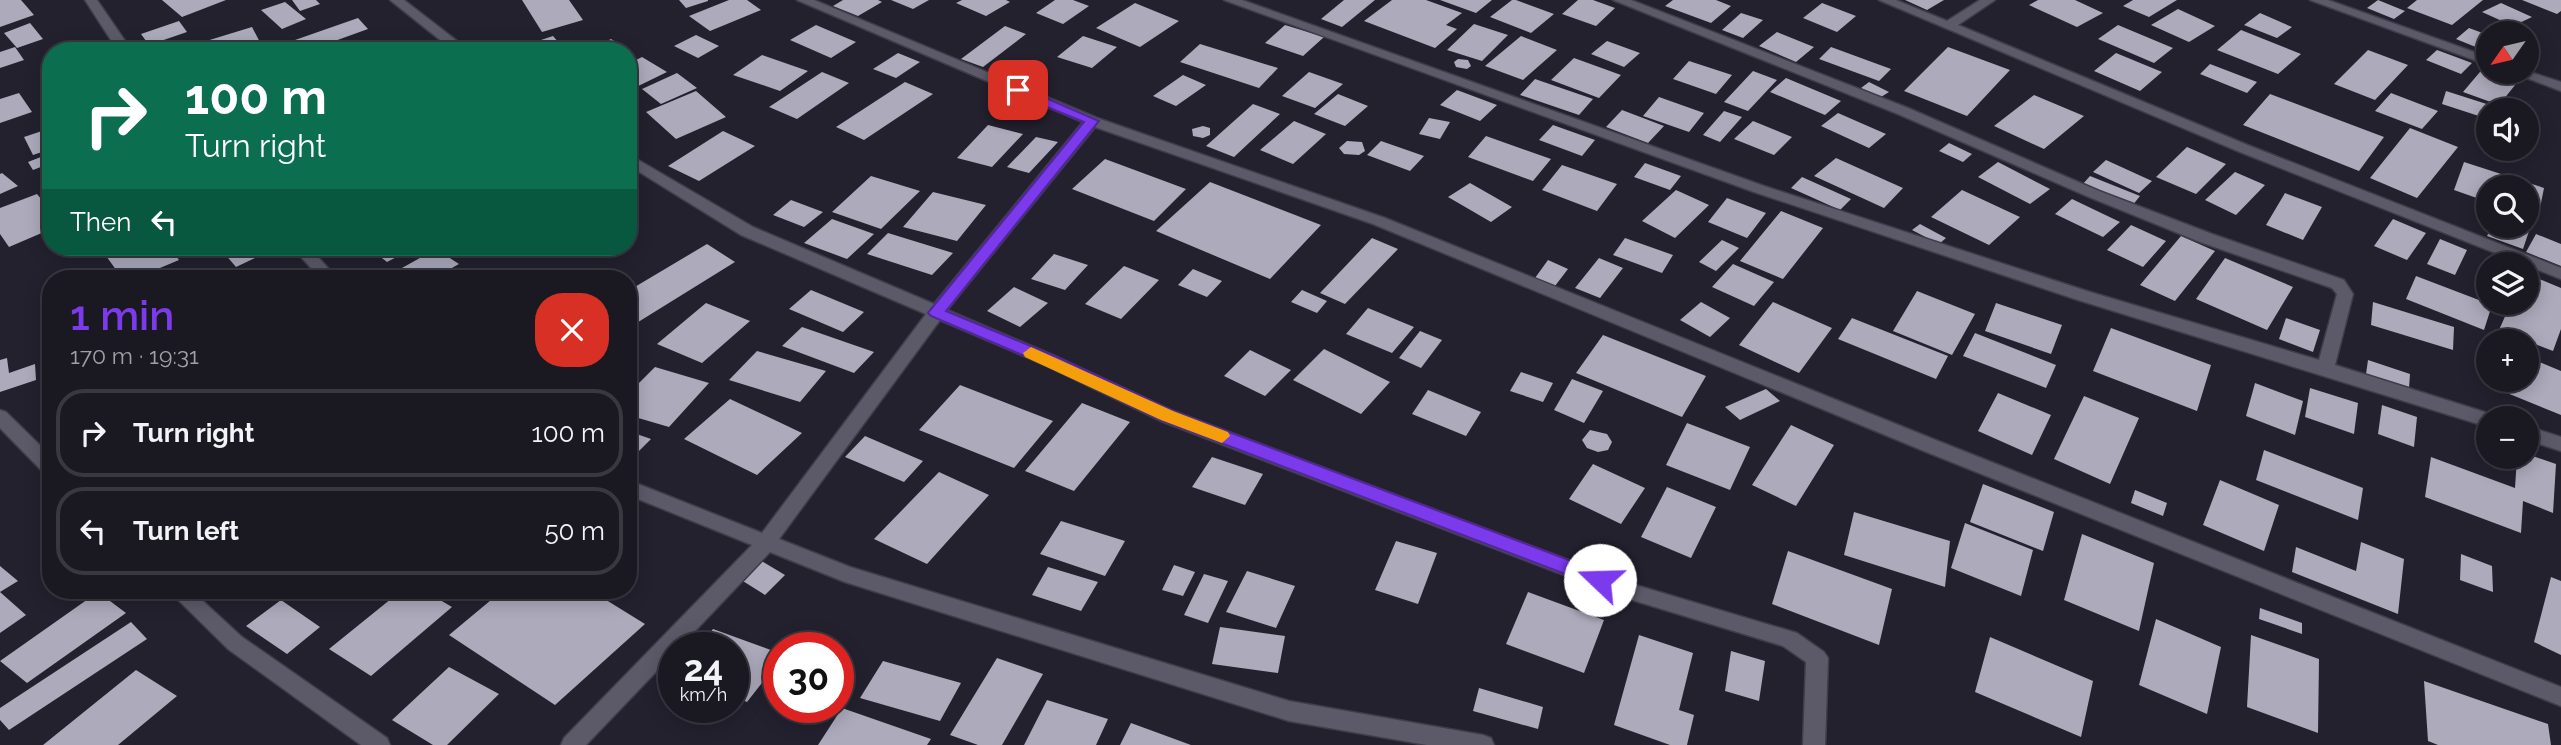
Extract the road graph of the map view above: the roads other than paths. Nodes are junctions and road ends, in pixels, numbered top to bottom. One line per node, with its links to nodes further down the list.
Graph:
1 (90, 0): 10 (street)
2 (396, 0): 11 (street)
3 (803, 0): 15 (street)
4 (1230, 0): 21 (street)
5 (1619, 0): 21 (street)
6 (1885, 0): 9 (street)
7 (1989, 0): 9 (street)
8 (2316, 0): 12 (street)
9 (1949, 25): 19 (street)
10 (119, 42)
11 (451, 42)
12 (2476, 57)
13 (2539, 79): 14 (street)
14 (2561, 87)
15 (1092, 121): 20 (street); 30 (street)
16 (637, 164): 20 (street)
17 (308, 256): 18 (street)
18 (322, 270)
19 (2561, 274)
20 (936, 313): 28 (street); 34 (street)
21 (2325, 368): 22 (street)
22 (2476, 416)
23 (0, 417): 26 (street)
24 (2539, 437): 25 (street)
25 (2561, 444)
26 (42, 459)
27 (637, 491): 28 (street)
28 (765, 544): 32 (street); 33 (street)
29 (188, 599): 31 (street)
30 (2561, 697)
31 (379, 745)
32 (572, 745)
33 (1483, 745)
34 (1814, 745)

